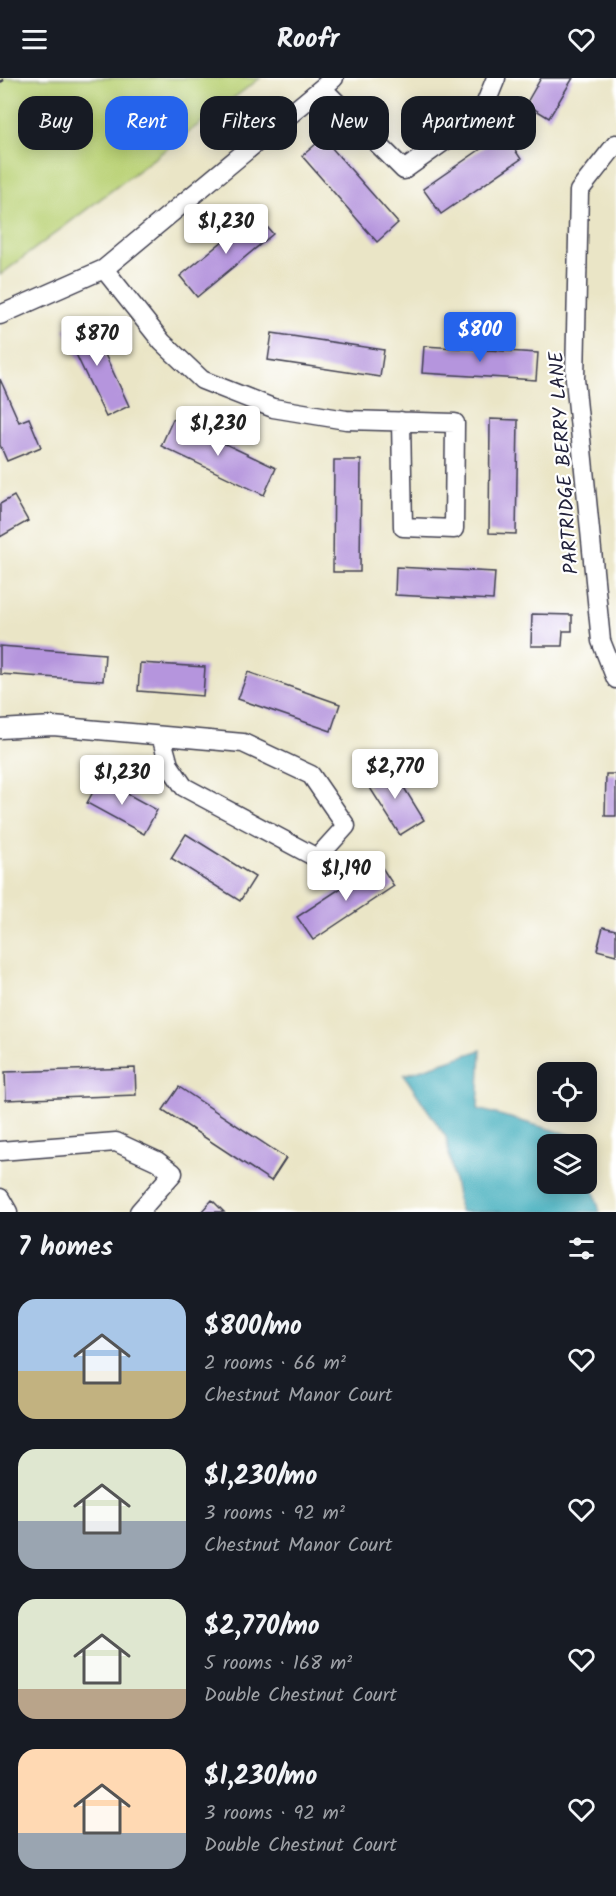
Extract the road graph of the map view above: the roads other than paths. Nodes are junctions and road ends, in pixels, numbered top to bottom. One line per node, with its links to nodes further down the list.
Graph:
1 (496, 78): 2 (street)
2 (328, 83): 4 (street)
3 (616, 144): 7 (street, PARTRIDGE BERRY LANE)
4 (104, 269): 5 (street); 6 (street)
5 (0, 315)
6 (401, 422): 6 (street)
7 (616, 680)
8 (0, 729): 9 (street)
9 (161, 736): 9 (street)
10 (0, 1151): 13 (street)
11 (0, 1198): 12 (street)
12 (8, 1212)
13 (139, 1212)

